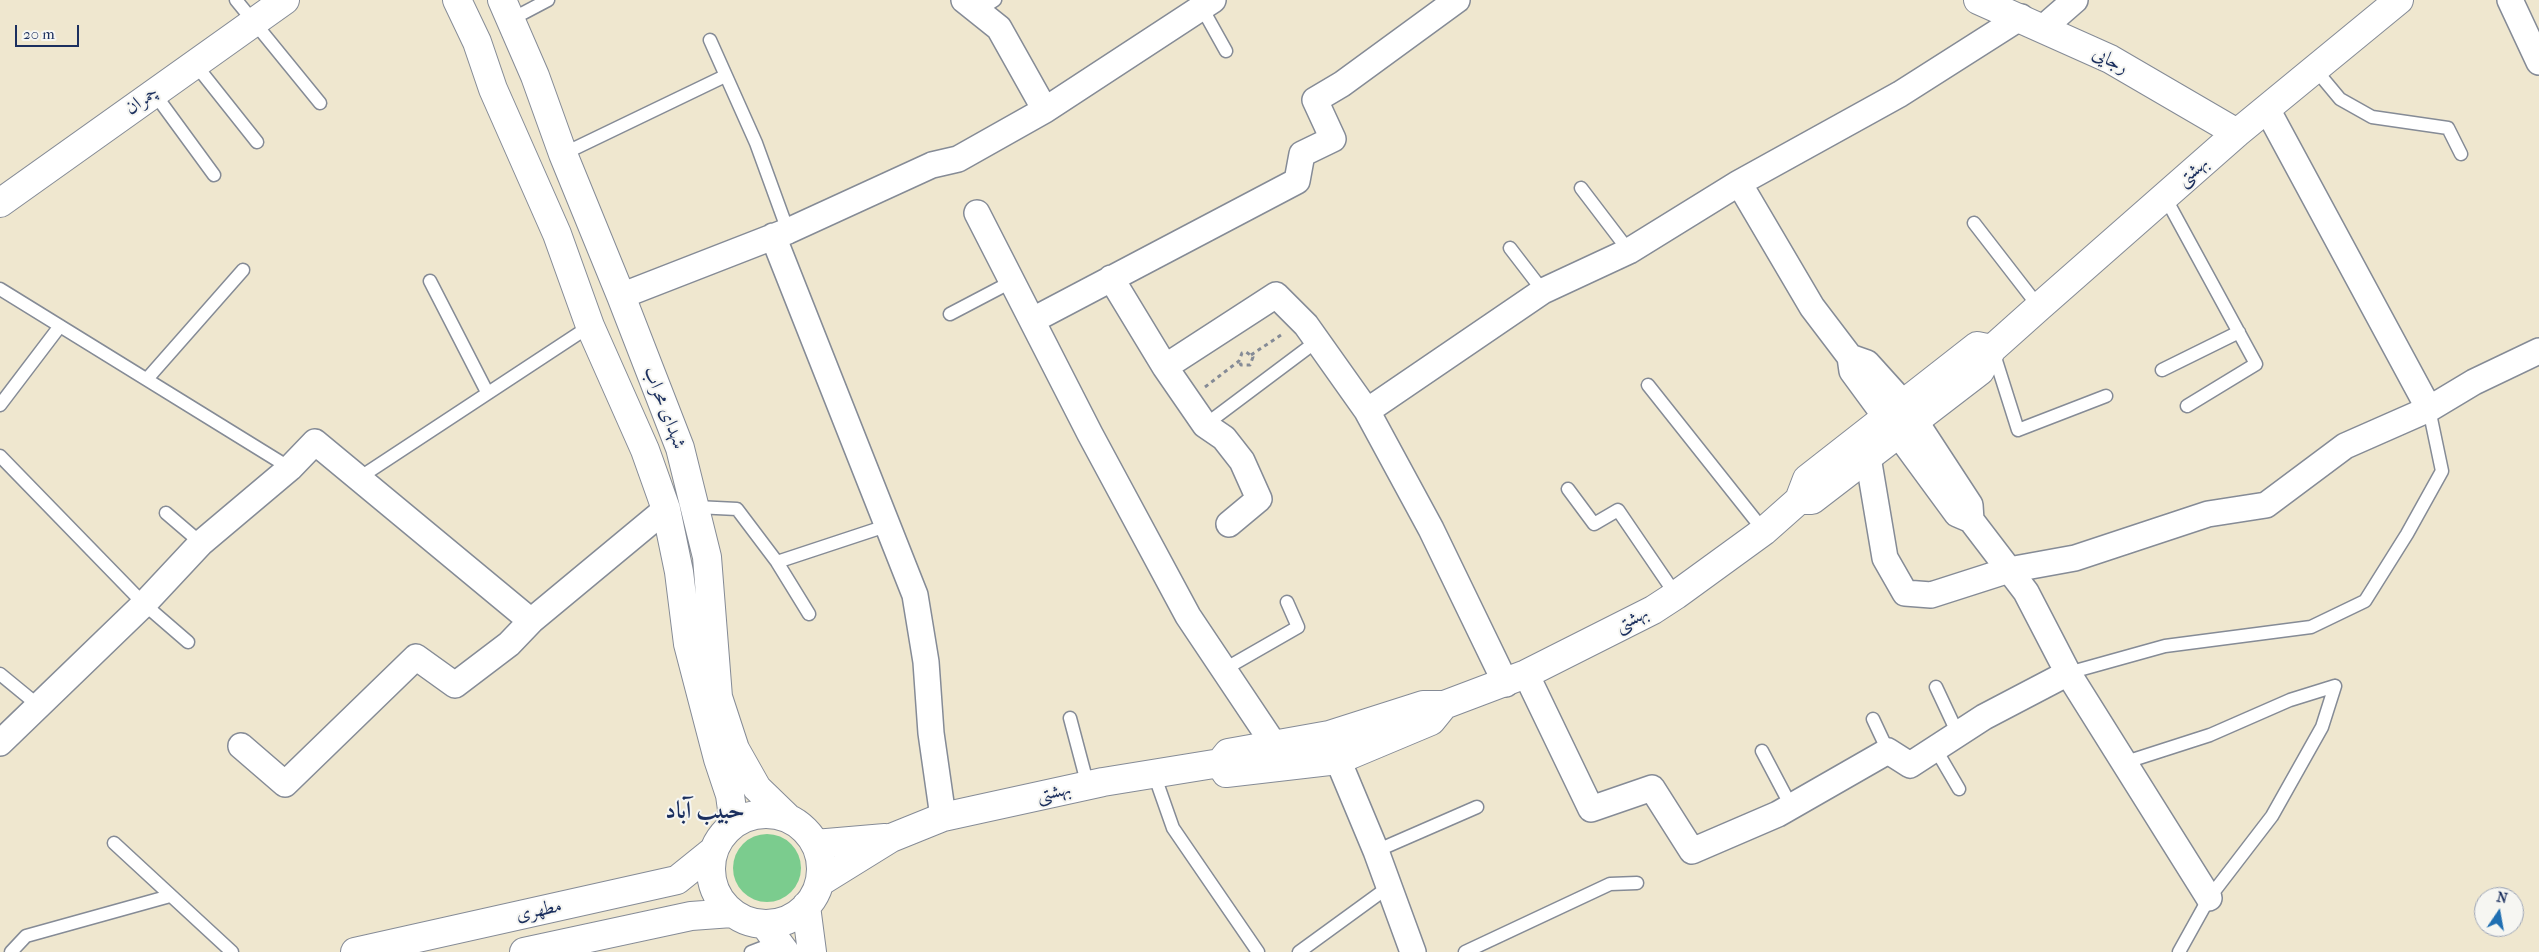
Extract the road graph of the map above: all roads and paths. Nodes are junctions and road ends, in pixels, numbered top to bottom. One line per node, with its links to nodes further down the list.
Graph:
1 (236, 0): 13 (lane)
2 (285, 0): 13 (street, چمران)
3 (458, 0): 22 (street, شهدای محراب)
4 (548, 0): 12 (lane)
5 (1457, 0): 42 (street)
6 (1978, 0): 14 (street, رجایی)
7 (2075, 0): 14 (street)
8 (2400, 0): 19 (street, بهشتی)
9 (2510, 0): 17 (street)
10 (979, 4): 26 (street)
11 (1208, 4): 16 (lane); 26 (street)
12 (507, 10): 20 (street, شهدای محراب)
13 (255, 22): 18 (street, چمران); 24 (lane)
14 (2032, 23): 27 (street, رجایی); 32 (street)
15 (710, 40): 21 (lane)
16 (1226, 51)
17 (2539, 62)
18 (195, 64): 23 (street, چمران); 28 (lane)
19 (2315, 69): 25 (street, بهشتی); 30 (lane)
20 (535, 76): 22 (street); 29 (street, شهدای محراب)
21 (725, 76): 29 (lane); 38 (lane)
22 (494, 89): 53 (street, شهدای محراب)
23 (154, 93): 31 (lane); 35 (street, چمران)
24 (320, 103)
25 (2267, 109): 27 (street, بهشتی); 69 (street)
26 (1045, 110): 38 (street)
27 (2236, 133): 34 (street, بهشتی)
28 (257, 142)
29 (563, 154): 47 (street, شهدای محراب)
30 (2461, 154)
31 (214, 175)
32 (1739, 183): 40 (street); 71 (street)
33 (1581, 188): 40 (lane)
34 (2164, 197): 48 (street, بهشتی); 54 (lane)
35 (0, 203)
36 (977, 213): 44 (street)
37 (1974, 223): 48 (lane)
38 (781, 233): 47 (street); 83 (street)
39 (1510, 248): 46 (lane)
40 (1629, 251): 46 (street)
41 (243, 270): 62 (lane)
42 (1111, 278): 50 (street); 60 (street)
43 (430, 281): 64 (lane)
44 (1011, 282): 49 (lane); 50 (street)
45 (0, 289): 52 (lane)
46 (1543, 291): 70 (street)
47 (621, 296): 79 (street, شهدای محراب)
48 (2040, 307): 56 (street, بهشتی)
49 (950, 314)
50 (1033, 320): 96 (street)
51 (1301, 320): 55 (street); 58 (path); 60 (street)
52 (60, 326): 62 (lane); 67 (lane)
53 (590, 326): 64 (lane); 80 (street, شهدای محراب)
54 (2239, 332): 61 (lane); 68 (lane)
55 (1317, 341): 70 (street); 72 (lane)
56 (1992, 349): 65 (lane); 71 (street)
57 (2539, 351): 69 (street)
58 (1252, 356): 59 (path); 59 (path)
59 (1239, 361): 66 (path)
60 (1165, 367): 66 (street)
61 (2162, 370)
62 (146, 379): 75 (lane)
63 (1648, 385): 84 (lane)
64 (487, 392): 76 (lane)
65 (2106, 396)
66 (1188, 400): 72 (street)
67 (0, 405)
68 (2187, 406)
69 (2430, 409): 89 (street); 97 (lane)
70 (1367, 411): 99 (street)
71 (1901, 419): 74 (street); 78 (street); 89 (street)
72 (1205, 425): 82 (street)
73 (0, 456): 92 (lane)
74 (1868, 457): 78 (street); 89 (street)
75 (290, 468): 76 (street); 85 (street)
76 (359, 478): 94 (street)
77 (1568, 489): 90 (lane)
78 (1799, 500): 84 (street, بهشتی)
79 (696, 507): 86 (street, شهدای محراب); 88 (lane)
80 (666, 509): 87 (street, شهدای محراب); 94 (street)
81 (166, 513): 85 (lane)
82 (1229, 524)
83 (886, 526): 88 (lane); 121 (street)
84 (1764, 531): 90 (street, بهشتی)
85 (201, 543): 92 (street)
86 (707, 557): 87 (street); 122 (street, شهدای محراب)
87 (676, 558): 123 (street, شهدای محراب)
88 (777, 562): 93 (lane)
89 (2009, 570): 97 (street)
90 (1676, 595): 99 (street, بهشتی)
91 (1287, 602): 96 (lane)
92 (144, 604): 95 (lane); 102 (street)
93 (809, 614)
94 (531, 621): 108 (street)
95 (188, 642)
96 (1222, 670): 109 (street)
97 (2068, 673): 105 (street); 115 (street)
98 (0, 674): 102 (lane)
99 (1516, 679): 101 (street, بهشتی); 119 (street)
100 (1936, 687): 105 (lane)
101 (1444, 705): 106 (street, بهشتی); 113 (street, بهشتی)
102 (39, 706): 107 (street)
103 (1070, 718): 117 (lane)
104 (1873, 719): 112 (lane)
105 (1958, 734): 110 (street)
106 (1329, 735): 109 (street, بهشتی); 113 (street)
107 (0, 743)
108 (241, 746)
109 (1275, 746): 114 (street, بهشتی)
110 (1935, 748): 112 (street); 118 (lane)
111 (1762, 751): 119 (lane)
112 (1888, 751): 119 (street)
113 (1338, 760): 114 (street, بهشتی); 128 (street)
114 (1220, 763): 116 (street, بهشتی)
115 (2123, 763): 134 (street); 134 (lane)
116 (1154, 774): 117 (street, بهشتی); 145 (lane)
117 (1088, 786): 121 (street, بهشتی)
118 (1959, 788)
119 (1791, 806)
120 (1477, 807): 128 (lane)
121 (944, 817): 124 (street, بهشتی)
122 (788, 818): 123 (street); 126 (street)
123 (734, 824): 127 (street)
124 (891, 838): 126 (street); 129 (street)
125 (114, 843): 133 (lane)
126 (815, 844): 129 (street)
127 (713, 851): 131 (street, مطهری); 136 (street)
128 (1376, 851): 132 (street)
129 (820, 882): 135 (street)
130 (1637, 883): 148 (lane)
131 (642, 888): 137 (street); 141 (street, مطهری)
132 (1387, 888): 146 (lane); 147 (street)
133 (170, 896): 139 (lane); 140 (lane)
134 (2209, 898): 149 (lane)
135 (806, 906): 138 (street); 144 (street)
136 (732, 913): 137 (street, مطهری); 138 (street)
137 (653, 924): 142 (street, مطهری)
138 (776, 939): 143 (lane)
139 (11, 952)
140 (232, 952)
141 (355, 952)
142 (524, 952)
143 (751, 952)
144 (812, 952)
145 (1258, 952)
146 (1299, 952)
147 (1413, 952)
148 (1465, 952)
149 (2178, 952)

